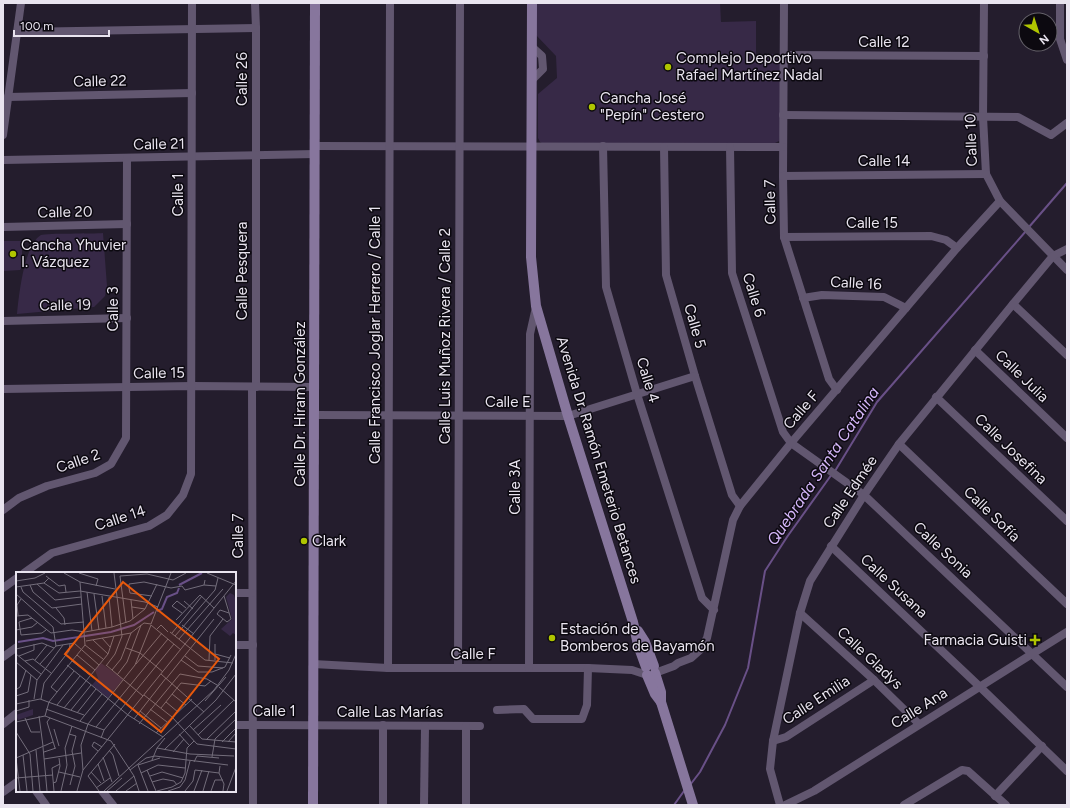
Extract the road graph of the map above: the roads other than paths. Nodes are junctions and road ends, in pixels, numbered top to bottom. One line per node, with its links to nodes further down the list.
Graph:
1 (21, 3): 13 (street)
2 (192, 3): 12 (street, Calle 1)
3 (255, 3): 11 (street, Calle 26)
4 (315, 3): 30 (street, Calle Dr. Hiram González)
5 (390, 3): 23 (street, Calle Francisco Joglar Herrero / Calle 1)
6 (460, 3): 24 (street, Calle Luis Muñoz Rivera / Calle 2)
7 (532, 3): 25 (street, Avenida Dr. Ramón Emeterio Betances)
8 (784, 3): 14 (street, Calle 7)
9 (984, 3): 15 (street, Calle 10)
10 (1060, 3): 16 (street)
11 (256, 28): 12 (street); 31 (street, Calle 26)
12 (192, 30): 13 (street); 17 (street, Calle 1)
13 (18, 32): 18 (street)
14 (784, 55): 15 (street, Calle 12); 19 (street, Calle 7)
15 (984, 56): 20 (street, Calle 10)
16 (1067, 60)
17 (192, 93): 18 (street, Calle 22); 32 (street, Calle 1)
18 (8, 97): 22 (street)
19 (783, 116): 20 (street); 29 (street, Calle 7)
20 (983, 117): 21 (street); 35 (street, Calle 10)
21 (1067, 123)
22 (3, 136)
23 (390, 146): 24 (street, Calle 21); 30 (street, Calle 21); 63 (street, Calle Francisco Joglar Herrero / Calle 1)
24 (459, 146): 25 (street, Calle 21); 65 (street, Calle Luis Muñoz Rivera / Calle 2)
25 (532, 146): 26 (street, Calle 21); 47 (street, Avenida Dr. Ramón Emeterio Betances)
26 (604, 146): 27 (street, Calle 21); 60 (street, Calle 4)
27 (664, 147): 28 (street, Calle 21); 53 (street, Calle 5)
28 (730, 147): 29 (street, Calle 21); 68 (street, Calle 6)
29 (783, 147): 36 (street, Calle 7)
30 (316, 150): 31 (street, Calle 21); 57 (street, Calle Dr. Hiram González)
31 (256, 155): 32 (street, Calle 21); 56 (street, Calle Pesquera)
32 (192, 157): 33 (street, Calle 21); 54 (street, Calle 1)
33 (127, 158): 34 (street, Calle 21); 38 (street, Calle 3)
34 (3, 160)
35 (986, 174): 36 (street, Calle 14); 37 (street, Calle 10)
36 (783, 176): 40 (street, Calle 7)
37 (1000, 201): 41 (street, Calle F); 43 (street, Calle 10)
38 (127, 224): 39 (street, Calle 20); 49 (street, Calle 3)
39 (3, 227)
40 (784, 237): 41 (street, Calle 15); 45 (street, Calle 7)
41 (957, 248): 48 (street, Calle F)
42 (1067, 249): 43 (street, Calle Edmée)
43 (1053, 256): 44 (street, Calle 10); 46 (street, Calle Edmée)
44 (1067, 270)
45 (803, 298): 48 (street, Calle 16); 59 (street, Calle 7)
46 (1013, 304): 51 (street, Calle Edmée); 52 (street)
47 (536, 306): 64 (street, Calle 3A); 66 (street, Avenida Dr. Ramón Emeterio Betances)
48 (906, 308): 59 (street, Calle F)
49 (127, 318): 50 (street, Calle 19); 55 (street, Calle 3)
50 (3, 320)
51 (975, 350): 61 (street, Calle Edmée); 67 (street, Calle Julia)
52 (1067, 355)
53 (695, 376): 60 (street, Calle E); 71 (street, Calle 5)
54 (192, 386): 55 (street, Calle 15); 56 (street, Calle 15); 75 (street, Calle 14)
55 (127, 387): 58 (street, Calle 15); 72 (street, Calle 2)
56 (254, 387): 57 (street, Calle 15); 79 (street, Calle 7)
57 (315, 387): 62 (street, Calle Dr. Hiram González)
58 (3, 389)
59 (837, 390): 68 (street, Calle F)
60 (637, 394): 66 (street, Calle E); 81 (street, Calle 4)
61 (936, 398): 69 (street, Calle Edmée); 73 (street, Calle Josefina)
62 (315, 415): 63 (street, Calle E); 89 (street, Calle Dr. Hiram González)
63 (389, 415): 65 (street, Calle E); 90 (street, Calle Francisco Joglar Herrero / Calle 1)
64 (529, 415): 65 (street, Calle E); 66 (street, Calle E); 92 (street, Calle 3A)
65 (458, 416): 91 (street, Calle Luis Muñoz Rivera / Calle 2)
66 (568, 416): 94 (street, Avenida Dr. Ramón Emeterio Betances)
67 (1067, 438)
68 (791, 443): 70 (street, Calle Sonia); 71 (street, Calle F)
69 (899, 444): 70 (street, Calle Edmée); 80 (street, Calle Sofía)
70 (864, 495): 74 (street, Calle Edmée); 87 (street, Calle Sonia)
71 (740, 506): 81 (street, Calle F)
72 (3, 510)
73 (1067, 522)
74 (831, 546): 82 (street, Calle Edmée); 96 (street, Calle Susana)
75 (25, 572)
76 (16, 579): 77 (street)
77 (3, 588)
78 (236, 593): 79 (street)
79 (252, 593): 85 (street, Calle 7)
80 (1067, 604)
81 (714, 610): 94 (street, Calle F)
82 (800, 612): 95 (street, Calle Gladys); 109 (street, Calle Edmée)
83 (1067, 632): 87 (street, Calle Ana)
84 (236, 645): 85 (street)
85 (253, 645): 103 (street, Calle 7)
86 (16, 648): 88 (street)
87 (1032, 654): 96 (street, Calle Ana); 97 (street, Calle Sonia)
88 (3, 657)
89 (314, 664): 90 (street, Calle F); 104 (street, Calle Dr. Hiram González)
90 (388, 668): 91 (street, Calle F)
91 (458, 668): 92 (street, Calle F)
92 (529, 668): 93 (street, Calle F)
93 (588, 668): 94 (street, Calle F); 98 (street)
94 (652, 670): 125 (street, Avenida Dr. Ramón Emeterio Betances)
95 (874, 680): 101 (street, Calle Gladys); 109 (street, Calle Emilia)
96 (979, 686): 101 (street, Calle Ana); 110 (street, Calle Susana)
97 (1067, 687)
98 (497, 710)
99 (16, 714): 100 (street)
100 (3, 724)
101 (919, 724): 127 (street, Calle Ana)
102 (236, 725): 103 (street, Calle 1)
103 (253, 725): 104 (street, Calle 1); 120 (street, Calle 7)
104 (313, 725): 105 (street, Calle Las Marías); 121 (street, Calle Dr. Hiram González)
105 (383, 726): 106 (street, Calle Las Marías); 122 (street)
106 (425, 726): 107 (street, Calle Las Marías); 123 (street)
107 (466, 726): 108 (street, Calle Las Marías); 124 (street)
108 (480, 726)
109 (772, 741): 126 (street, Calle Edmée)
110 (1042, 746): 111 (street, Calle Susana); 116 (street)
111 (1067, 772)
112 (16, 783): 113 (street)
113 (3, 792)
114 (37, 792): 118 (street)
115 (103, 792): 119 (street)
116 (995, 796): 117 (street); 128 (street)
117 (908, 804)
118 (46, 805)
119 (113, 805)
120 (252, 805)
121 (313, 805)
122 (383, 805)
123 (424, 805)
124 (466, 805)
125 (693, 805)
126 (780, 805)
127 (785, 805)
128 (1006, 805)

